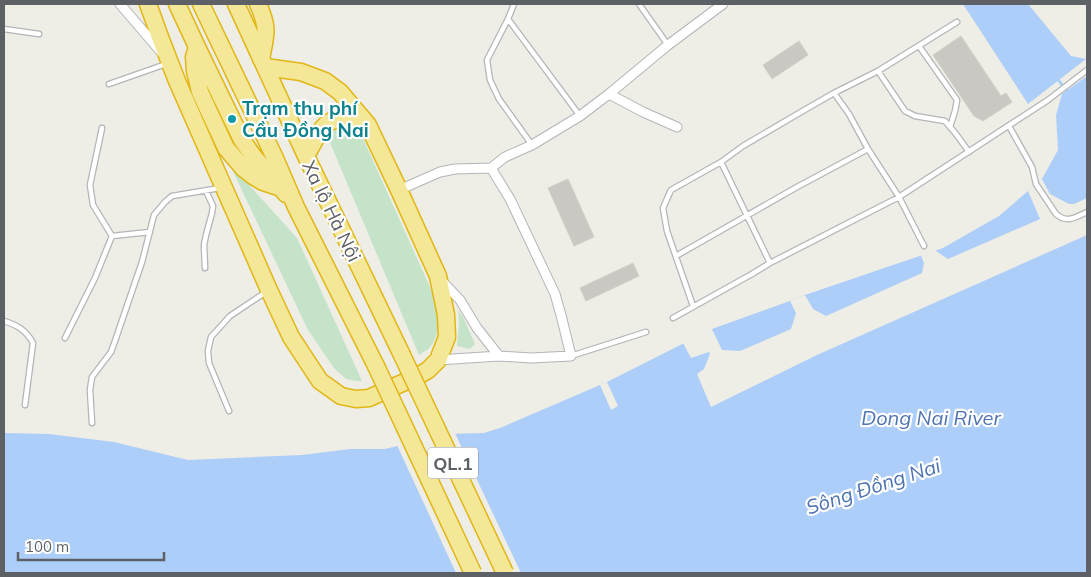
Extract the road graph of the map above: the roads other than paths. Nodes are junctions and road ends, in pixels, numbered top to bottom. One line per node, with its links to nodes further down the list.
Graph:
1 (120, 4): 16 (street)
2 (148, 4): 16 (highway)
3 (177, 4): 39 (highway, Xa lộ Hà Nội / QL.1)
4 (201, 4): 39 (highway, Xa lộ Hà Nội / QL.1)
5 (236, 4): 17 (highway, Xa lộ Hà Nội / QL.1)
6 (258, 4): 17 (highway)
7 (514, 4): 10 (lane)
8 (639, 4): 14 (lane)
9 (723, 4): 14 (street)
10 (508, 19): 23 (lane); 29 (lane)
11 (957, 22): 15 (lane)
12 (4, 29): 13 (lane)
13 (39, 34)
14 (668, 44): 22 (street)
15 (919, 46): 19 (lane); 27 (lane)
16 (170, 62): 20 (lane); 35 (highway)
17 (264, 63): 24 (highway); 32 (highway, Xa lộ Hà Nội / QL.1)
18 (1087, 70): 25 (lane)
19 (878, 72): 21 (lane); 27 (lane)
20 (109, 84)
21 (834, 93): 30 (lane); 33 (lane)
22 (609, 94): 23 (street); 26 (street)
23 (580, 116): 29 (street)
24 (368, 125): 32 (highway); 36 (highway)
25 (1009, 126): 31 (lane); 40 (lane)
26 (677, 127)
27 (950, 127): 31 (lane)
28 (102, 128): 43 (lane)
29 (532, 145): 34 (street)
30 (868, 149): 38 (lane); 41 (lane)
31 (969, 152): 38 (lane)
32 (306, 156): 62 (highway, Xa lộ Hà Nội / QL.1, bridge)
33 (721, 162): 41 (lane); 45 (lane)
34 (491, 168): 36 (street); 56 (street)
35 (224, 188): 37 (lane); 49 (highway)
36 (399, 190): 48 (highway)
37 (206, 191): 42 (lane); 47 (lane)
38 (899, 197): 44 (lane); 46 (lane)
39 (296, 206): 61 (highway, Xa lộ Hà Nội / QL.1, bridge)
40 (1087, 212)
41 (747, 216): 45 (lane); 46 (lane)
42 (150, 232): 43 (lane); 60 (lane)
43 (112, 236): 54 (lane)
44 (924, 246)
45 (676, 256): 50 (lane)
46 (770, 263): 50 (lane)
47 (205, 268)
48 (438, 276): 55 (street); 57 (highway)
49 (269, 290): 57 (highway); 59 (lane)
50 (693, 306): 51 (lane)
51 (673, 318)
52 (4, 321): 58 (lane)
53 (646, 332): 56 (lane)
54 (65, 338)
55 (499, 356): 56 (street); 57 (street)
56 (571, 356)
57 (438, 360)
58 (25, 405)
59 (229, 411)
60 (92, 423)
61 (473, 573)
62 (505, 573)

